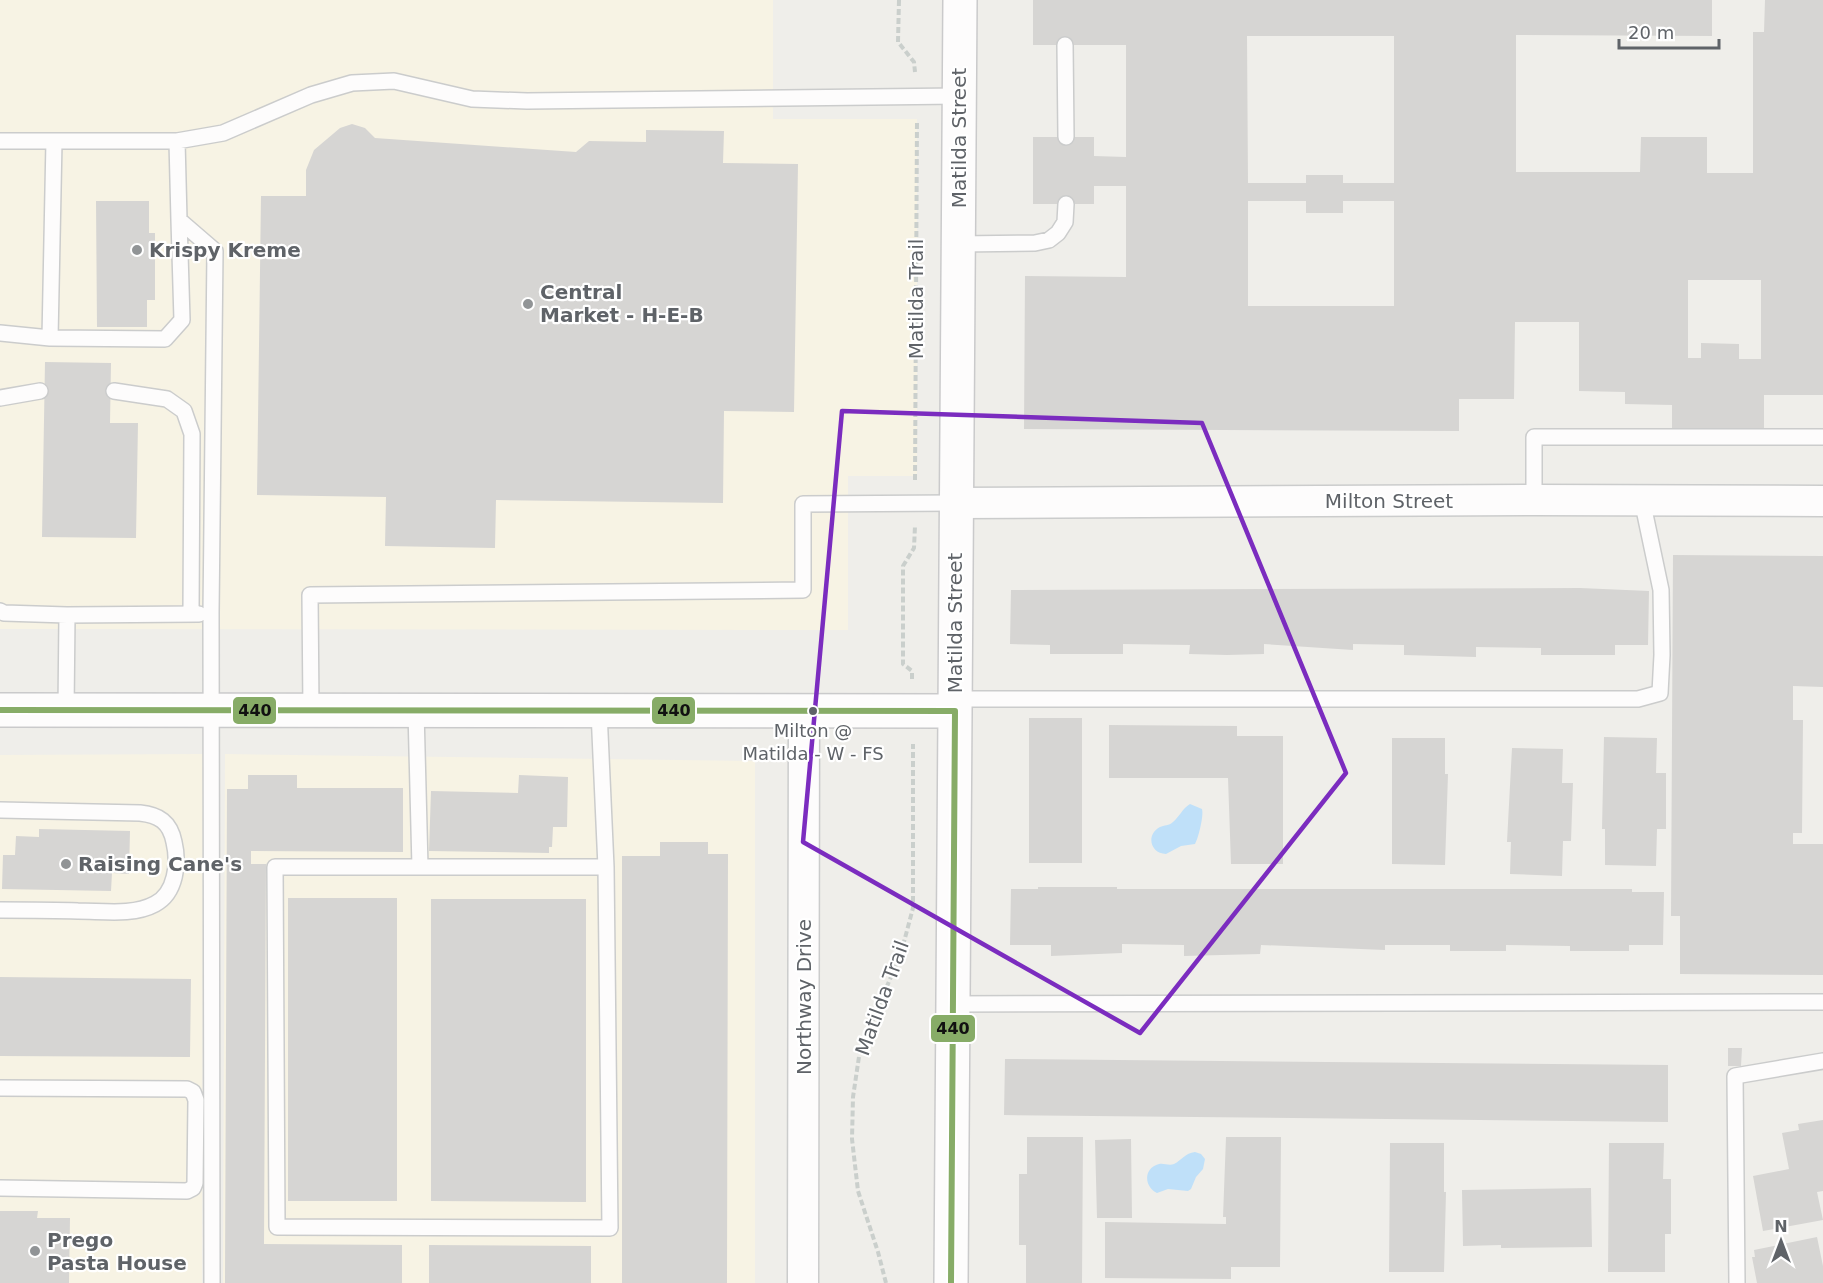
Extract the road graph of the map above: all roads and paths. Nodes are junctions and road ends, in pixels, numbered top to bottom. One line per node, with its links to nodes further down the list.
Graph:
1 (899, 0): 4 (path)
2 (960, 0): 5 (street, Matilda Street)
3 (1065, 45): 7 (lane)
4 (914, 62)
5 (959, 96): 10 (lane); 13 (street, Matilda Street)
6 (916, 118): 20 (path, Matilda Trail)
7 (1066, 136)
8 (0, 141): 9 (lane)
9 (54, 141): 10 (lane); 15 (lane)
10 (177, 141): 12 (lane)
11 (1066, 204): 13 (lane)
12 (179, 220): 15 (lane); 28 (lane)
13 (958, 244): 24 (street, Matilda Street)
14 (0, 333): 15 (lane)
15 (50, 338)
16 (40, 391): 18 (lane)
17 (114, 391): 27 (lane)
18 (0, 398)
19 (1823, 437): 21 (lane)
20 (915, 479)
21 (1534, 500): 22 (street, Milton Street); 24 (street, Milton Street)
22 (1642, 501): 23 (street, Milton Street); 31 (lane)
23 (1823, 501)
24 (956, 503): 31 (street, Matilda Street); 35 (lane)
25 (914, 548): 30 (path)
26 (0, 610): 29 (lane)
27 (191, 614): 28 (lane); 29 (lane)
28 (211, 614): 34 (lane)
29 (67, 615): 33 (lane)
30 (912, 671)
31 (955, 705): 36 (street); 45 (street, Matilda Street)
32 (0, 710): 33 (street)
33 (66, 710): 34 (street)
34 (212, 710): 35 (street); 49 (lane)
35 (310, 710): 37 (street)
36 (804, 710): 38 (street); 52 (street, Northway Drive)
37 (416, 711): 38 (street); 41 (lane)
38 (599, 711): 42 (lane)
39 (913, 744): 53 (path, Matilda Trail)
40 (0, 810): 43 (lane)
41 (420, 867): 42 (lane); 42 (lane)
42 (606, 867)
43 (0, 909)
44 (1823, 1002): 45 (lane)
45 (953, 1004): 54 (street, Matilda Street)
46 (1823, 1060): 55 (lane)
47 (0, 1088): 48 (lane)
48 (195, 1139): 49 (lane); 50 (lane)
49 (212, 1139): 51 (lane)
50 (0, 1188)
51 (212, 1283)
52 (803, 1283)
53 (886, 1283)
54 (951, 1283)
55 (1737, 1283)

